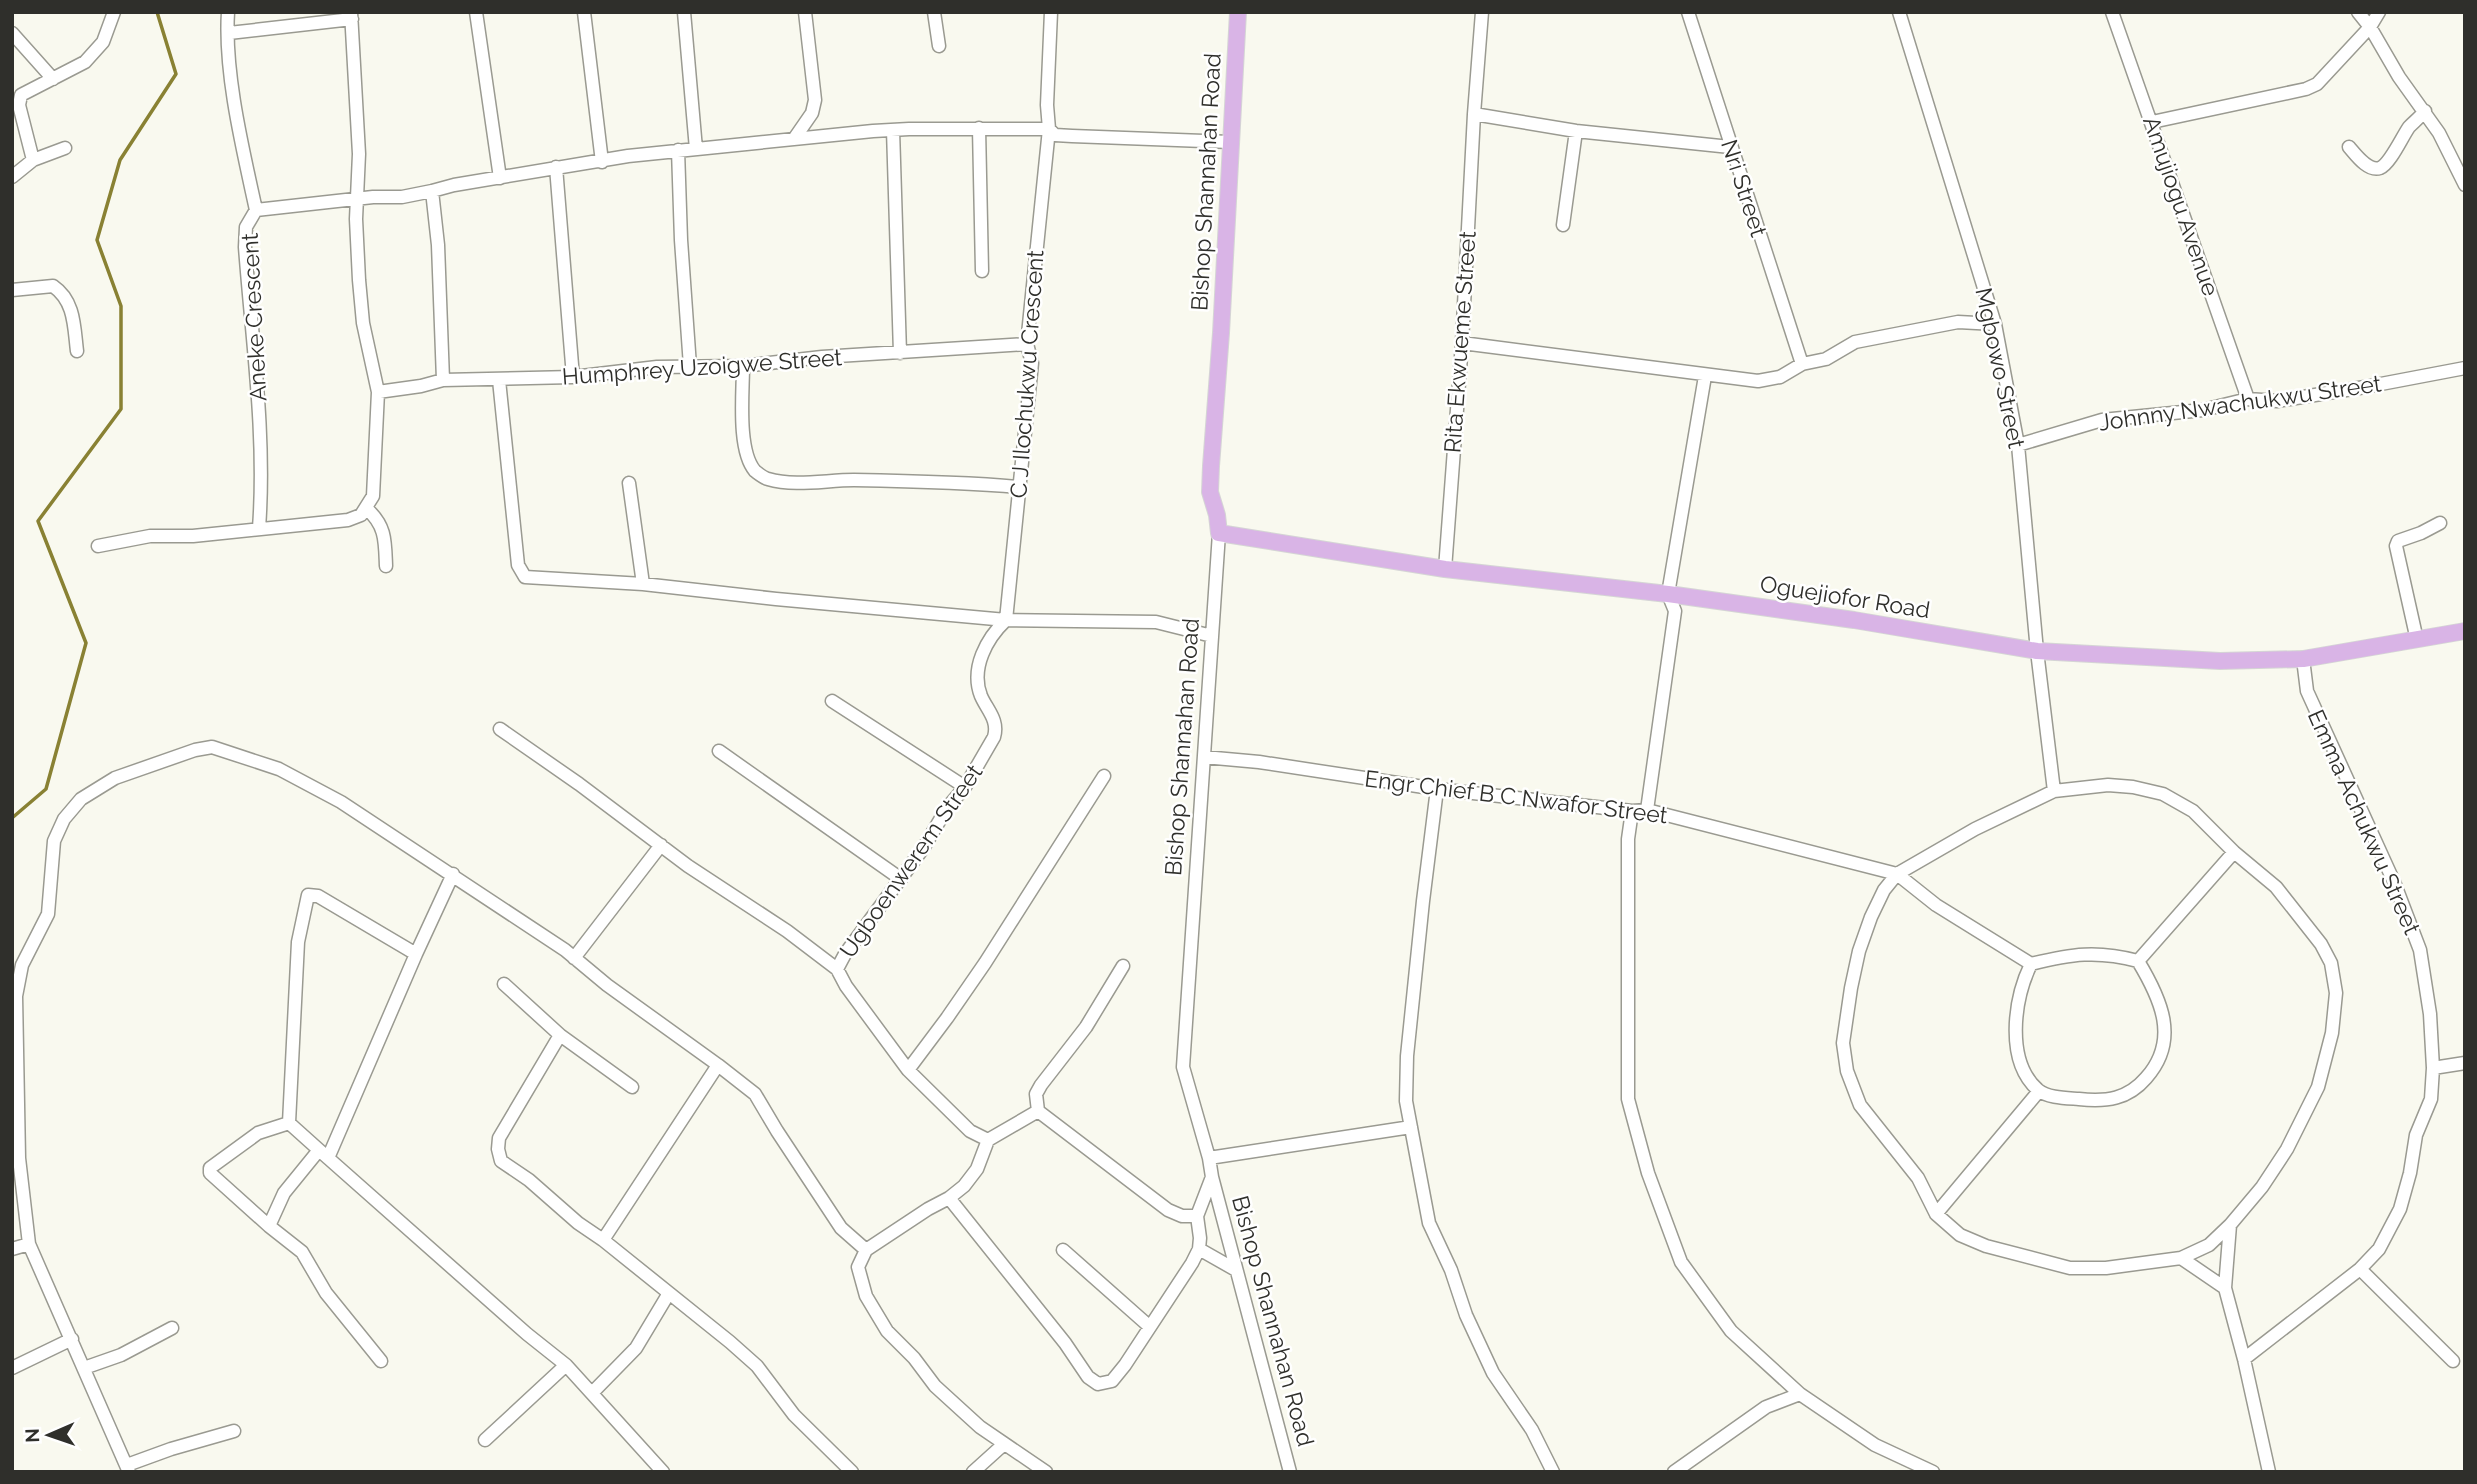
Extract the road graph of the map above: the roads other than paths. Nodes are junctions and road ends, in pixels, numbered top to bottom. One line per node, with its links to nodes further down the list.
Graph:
1 (114, 12): 21 (street)
2 (228, 12): 19 (street)
3 (475, 12): 40 (street)
4 (584, 12): 37 (street)
5 (684, 12): 34 (street)
6 (805, 12): 29 (street)
7 (934, 12): 20 (street)
8 (1051, 12): 26 (street, C J Ilochukwu Crescent)
9 (1238, 12): 30 (main road, Bishop Shannahan Road)
10 (1482, 12): 23 (street, Rita Ekwueme Street)
11 (1688, 12): 31 (street, Nri Street)
12 (1899, 12): 48 (street, Mgbowo Street)
13 (2112, 12): 24 (street, Amujiogu Avenue)
14 (2358, 12): 17 (street)
15 (2379, 12): 17 (street)
16 (351, 16): 19 (street); 43 (street)
17 (2370, 27): 22 (street); 24 (street)
18 (12, 33): 21 (street)
19 (229, 33): 44 (street)
20 (939, 46)
21 (52, 79): 36 (street)
22 (2425, 111): 32 (street); 41 (street)
23 (1474, 114): 28 (street); 49 (street, Rita Ekwueme Street)
24 (2152, 122): 62 (street, Amujiogu Avenue)
25 (979, 128): 26 (street, Aneke Crescent); 27 (street, Aneke Crescent); 46 (street)
26 (1049, 129): 30 (street, Aneke Crescent); 50 (street, C J Ilochukwu Crescent)
27 (893, 130): 29 (street, Aneke Crescent); 52 (street)
28 (1576, 131): 31 (street); 45 (street)
29 (794, 139): 34 (street, Aneke Crescent)
30 (1230, 142): 69 (main road, Bishop Shannahan Road)
31 (1730, 147): 53 (street, Nri Street)
32 (2349, 147)
33 (65, 148): 36 (street)
34 (696, 149): 35 (street, Aneke Crescent)
35 (678, 150): 37 (street, Aneke Crescent); 54 (street)
36 (33, 160): 39 (street)
37 (602, 162): 38 (street, Aneke Crescent)
38 (556, 167): 40 (street, Aneke Crescent); 58 (street)
39 (12, 177)
40 (500, 178): 42 (street, Aneke Crescent)
41 (2465, 185)
42 (432, 191): 43 (street, Aneke Crescent); 59 (street)
43 (357, 200): 44 (street, Aneke Crescent); 61 (street)
44 (256, 210): 68 (street, Aneke Crescent)
45 (1563, 225)
46 (982, 271)
47 (12, 290): 51 (street)
48 (1995, 324): 53 (street); 63 (street, Mgbowo Street)
49 (1462, 343): 57 (street); 72 (street, Rita Ekwueme Street)
50 (1027, 344): 52 (street, Humphrey Uzoigwe Street); 65 (street, C J Ilochukwu Crescent)
51 (77, 351)
52 (900, 353): 55 (street, Humphrey Uzoigwe Street)
53 (1801, 364): 57 (street)
54 (690, 366): 55 (street, Humphrey Uzoigwe Street); 58 (street, Humphrey Uzoigwe Street)
55 (743, 366): 65 (street)
56 (2465, 368): 62 (street, Johnny Nwachukwu Street)
57 (1704, 376): 74 (street)
58 (573, 377): 60 (street, Humphrey Uzoigwe Street)
59 (443, 380): 60 (street, Humphrey Uzoigwe Street); 61 (street, Humphrey Uzoigwe Street)
60 (499, 380): 73 (street)
61 (378, 392): 66 (street)
62 (2248, 399): 63 (street, Johnny Nwachukwu Street)
63 (2018, 444): 79 (street, Mgbowo Street)
64 (629, 483): 73 (street)
65 (1019, 487): 75 (street, C J Ilochukwu Crescent)
66 (367, 509): 68 (street); 71 (street)
67 (2440, 523): 78 (street)
68 (259, 528): 70 (street)
69 (1219, 533): 72 (main road, Oguejiofor Road); 77 (street, Bishop Shannahan Road)
70 (98, 546)
71 (386, 566)
72 (1445, 569): 74 (main road, Oguejiofor Road)
73 (643, 584): 75 (street)
74 (1668, 594): 79 (main road, Oguejiofor Road); 89 (street)
75 (1006, 620): 77 (street); 86 (street, Ugboenwerem Street)
76 (2465, 631): 78 (main road, Oguejiofor Road)
77 (1212, 636): 84 (street, Bishop Shannahan Road)
78 (2417, 640): 80 (main road, Oguejiofor Road)
79 (2037, 652): 80 (main road, Oguejiofor Road); 88 (street, Mgbowo Street)
80 (2303, 659): 106 (street, Emma Achukwu Street)
81 (832, 701): 86 (street)
82 (500, 729): 91 (street)
83 (719, 751): 95 (street)
84 (1208, 756): 87 (street, Engr Chief B C Nwafor Street); 115 (street, Bishop Shannahan Road)
85 (1104, 776): 107 (street)
86 (965, 787): 95 (street, Ugboenwerem Street)
87 (1437, 789): 90 (street, Engr Chief B C Nwafor Street); 112 (street)
88 (2054, 791): 92 (street); 94 (street)
89 (1647, 810): 90 (street, Engr Chief B C Nwafor Street); 94 (street, Engr Chief B C Nwafor Street)
90 (1632, 811): 143 (street)
91 (662, 845): 97 (street); 101 (street)
92 (2234, 852): 98 (street); 120 (street)
93 (453, 874): 96 (street); 97 (street); 123 (street)
94 (1897, 874): 99 (street); 118 (street)
95 (901, 879): 101 (street, Ugboenwerem Street)
96 (416, 954): 111 (street); 114 (street)
97 (574, 958): 105 (street)
98 (2138, 961): 99 (street); 109 (street)
99 (2031, 964): 109 (street)
100 (1123, 966): 110 (street)
101 (837, 969): 107 (street, Ugboenwerem Street)
102 (504, 984): 103 (street)
103 (560, 1035): 108 (street); 122 (street)
104 (2465, 1063): 106 (street)
105 (718, 1065): 122 (street); 126 (street)
106 (2433, 1068): 129 (street, Emma Achukwu Street)
107 (908, 1070): 113 (street, Ugboenwerem Street)
108 (632, 1087)
109 (2039, 1091): 118 (street)
110 (1038, 1111): 113 (street); 119 (street)
111 (289, 1123): 114 (street); 121 (street)
112 (1411, 1127): 115 (street); 153 (street)
113 (988, 1139): 117 (street)
114 (323, 1154): 121 (street); 139 (street)
115 (1209, 1157): 116 (street, Bishop Shannahan Road)
116 (1212, 1177): 119 (street); 130 (street, Bishop Shannahan Road)
117 (949, 1198): 126 (street); 133 (street)
118 (1936, 1214): 128 (street)
119 (1197, 1216): 125 (street)
120 (2230, 1225): 128 (street); 131 (street)
121 (269, 1226): 138 (street)
122 (603, 1240): 132 (street)
123 (29, 1244): 124 (street); 135 (street)
124 (12, 1249)
125 (1199, 1249): 130 (street); 133 (street)
126 (866, 1250): 146 (street)
127 (1063, 1250): 133 (street)
128 (2181, 1258): 131 (street)
129 (2360, 1269): 136 (street, Emma Achukwu Street); 137 (street)
130 (1236, 1270): 152 (street, Bishop Shannahan Road)
131 (2225, 1287): 136 (street)
132 (669, 1293): 142 (street); 149 (street)
133 (1150, 1326)
134 (172, 1328): 141 (street)
135 (72, 1339): 140 (street); 141 (street)
136 (2244, 1359): 156 (street)
137 (2453, 1360)
138 (381, 1361)
139 (566, 1365): 142 (street); 145 (street)
140 (12, 1368)
141 (84, 1368): 147 (street)
142 (592, 1393): 148 (street)
143 (1800, 1394): 154 (street); 155 (street)
144 (234, 1430): 147 (street)
145 (485, 1440)
146 (1004, 1444): 150 (street); 151 (street)
147 (128, 1469)
148 (663, 1472)
149 (852, 1472)
150 (973, 1472)
151 (1046, 1472)
152 (1290, 1472)
153 (1553, 1472)
154 (1674, 1472)
155 (1933, 1472)
156 (2269, 1472)

